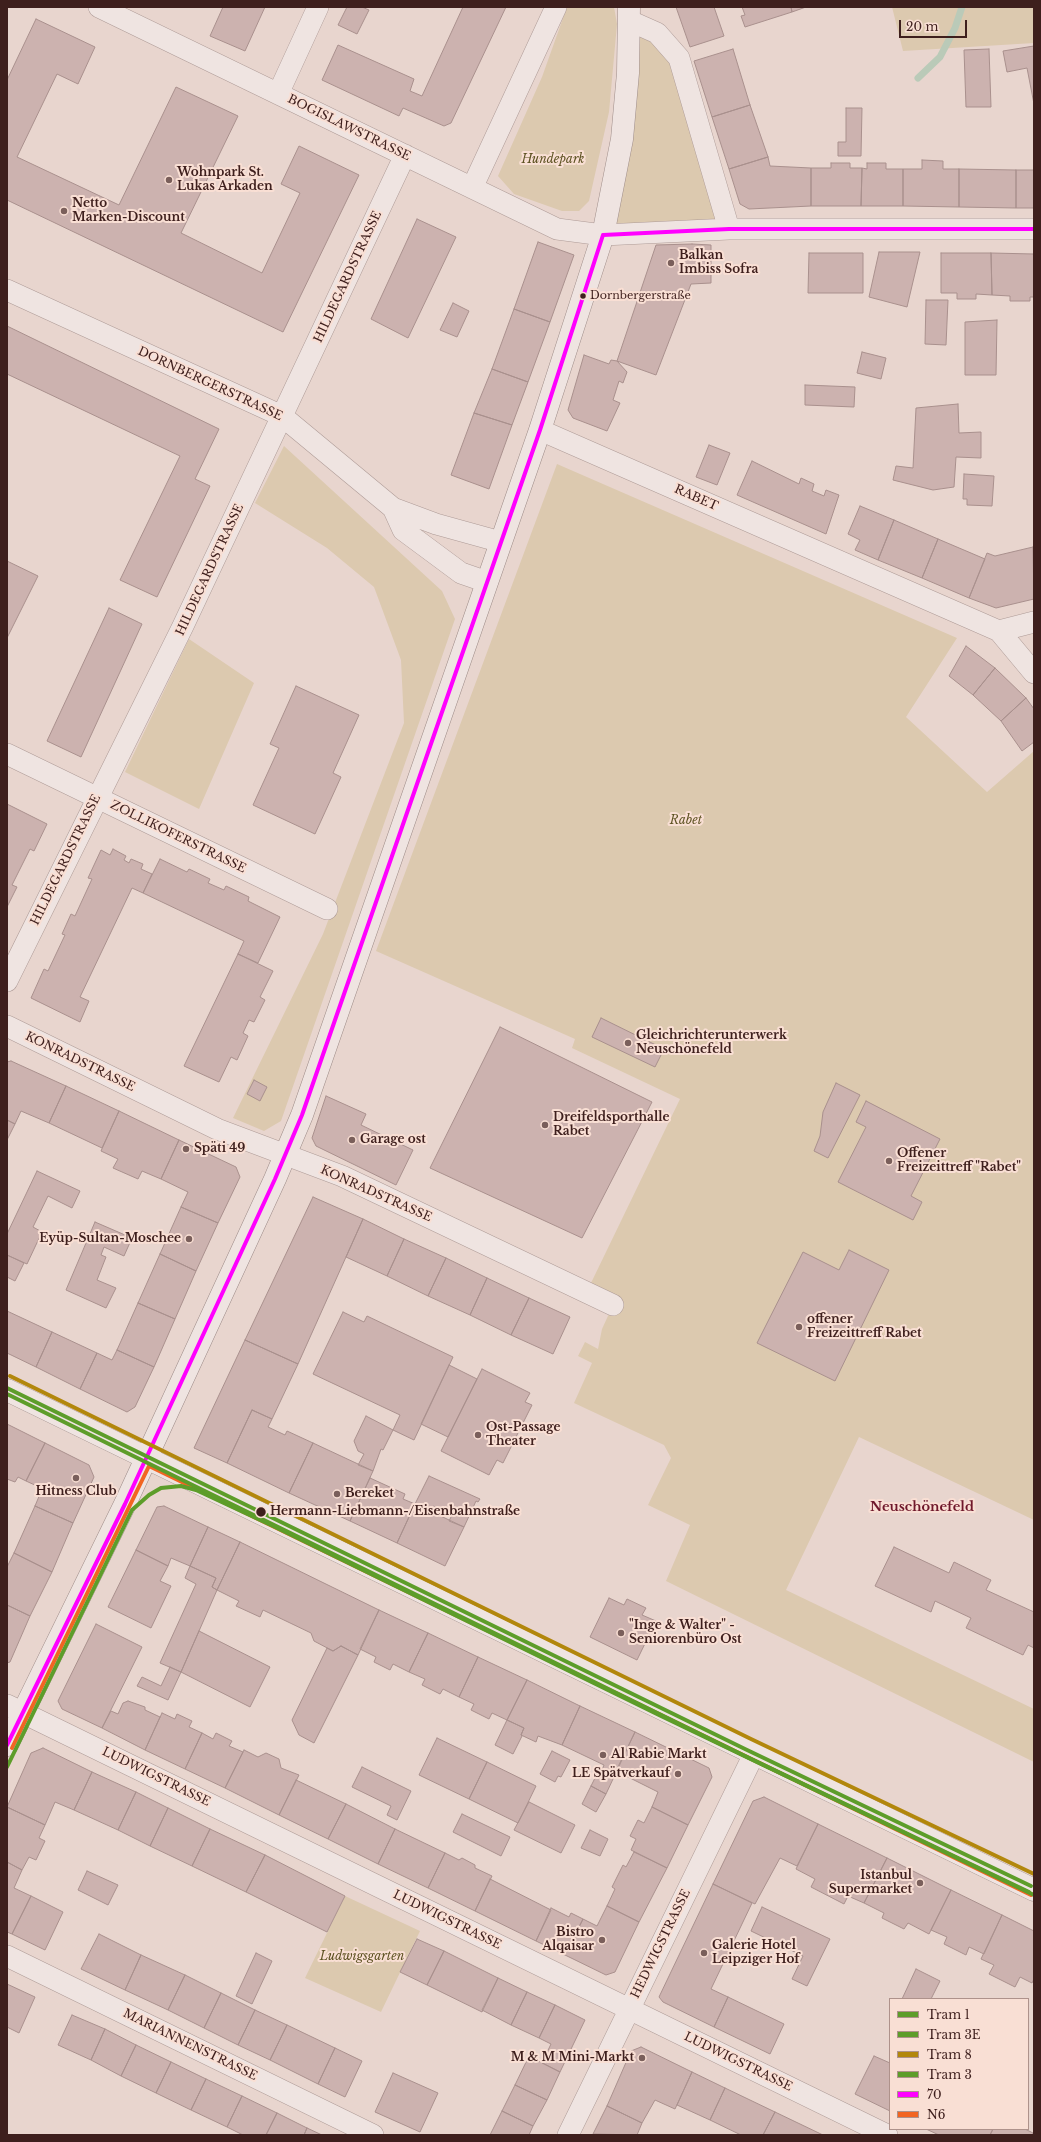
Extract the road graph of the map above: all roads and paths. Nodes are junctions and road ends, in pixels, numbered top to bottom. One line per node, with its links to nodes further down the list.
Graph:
1 (99, 7): 5 (street, BOGISLAWSTRASSE)
2 (318, 7): 5 (street)
3 (556, 7): 7 (street)
4 (630, 14): 8 (street); 10 (street)
5 (278, 94): 6 (street, BOGISLAWSTRASSE)
6 (404, 155): 7 (street, BOGISLAWSTRASSE); 12 (street, HILDEGARDSTRASSE)
7 (472, 188): 10 (street, BOGISLAWSTRASSE)
8 (729, 229): 9 (street, BOGISLAWSTRASSE); 10 (street, BOGISLAWSTRASSE)
9 (1034, 230)
10 (603, 235): 13 (street)
11 (7, 290): 12 (street, DORNBERGERSTRASSE)
12 (282, 416): 14 (street, DORNBERGERSTRASSE); 21 (street, HILDEGARDSTRASSE)
13 (540, 430): 15 (street); 18 (street, RABET)
14 (393, 508): 15 (street, DORNBERGERSTRASSE); 16 (street, DORNBERGERSTRASSE)
15 (501, 542): 16 (street)
16 (491, 573): 25 (street)
17 (1034, 622): 18 (street)
18 (999, 631): 19 (street, RABET)
19 (1034, 673)
20 (7, 754): 21 (street, ZOLLIKOFERSTRASSE)
21 (97, 798): 22 (street, ZOLLIKOFERSTRASSE); 23 (street, HILDEGARDSTRASSE)
22 (327, 908)
23 (7, 980)
24 (7, 1026): 25 (street, KONRADSTRASSE)
25 (285, 1156): 26 (street, KONRADSTRASSE); 28 (street)
26 (613, 1305)
27 (7, 1390): 28 (street)
28 (146, 1458): 29 (street); 31 (street)
29 (15, 1708): 30 (street); 34 (street, LUDWIGSTRASSE)
30 (7, 1744)
31 (754, 1754): 32 (street); 34 (street, HEDWIGSTRASSE)
32 (1034, 1890)
33 (7, 1956): 35 (street, MARIANNENSTRASSE)
34 (629, 2009): 36 (street, HEDWIGSTRASSE); 37 (street, LUDWIGSTRASSE)
35 (373, 2135)
36 (568, 2135)
37 (887, 2135)

